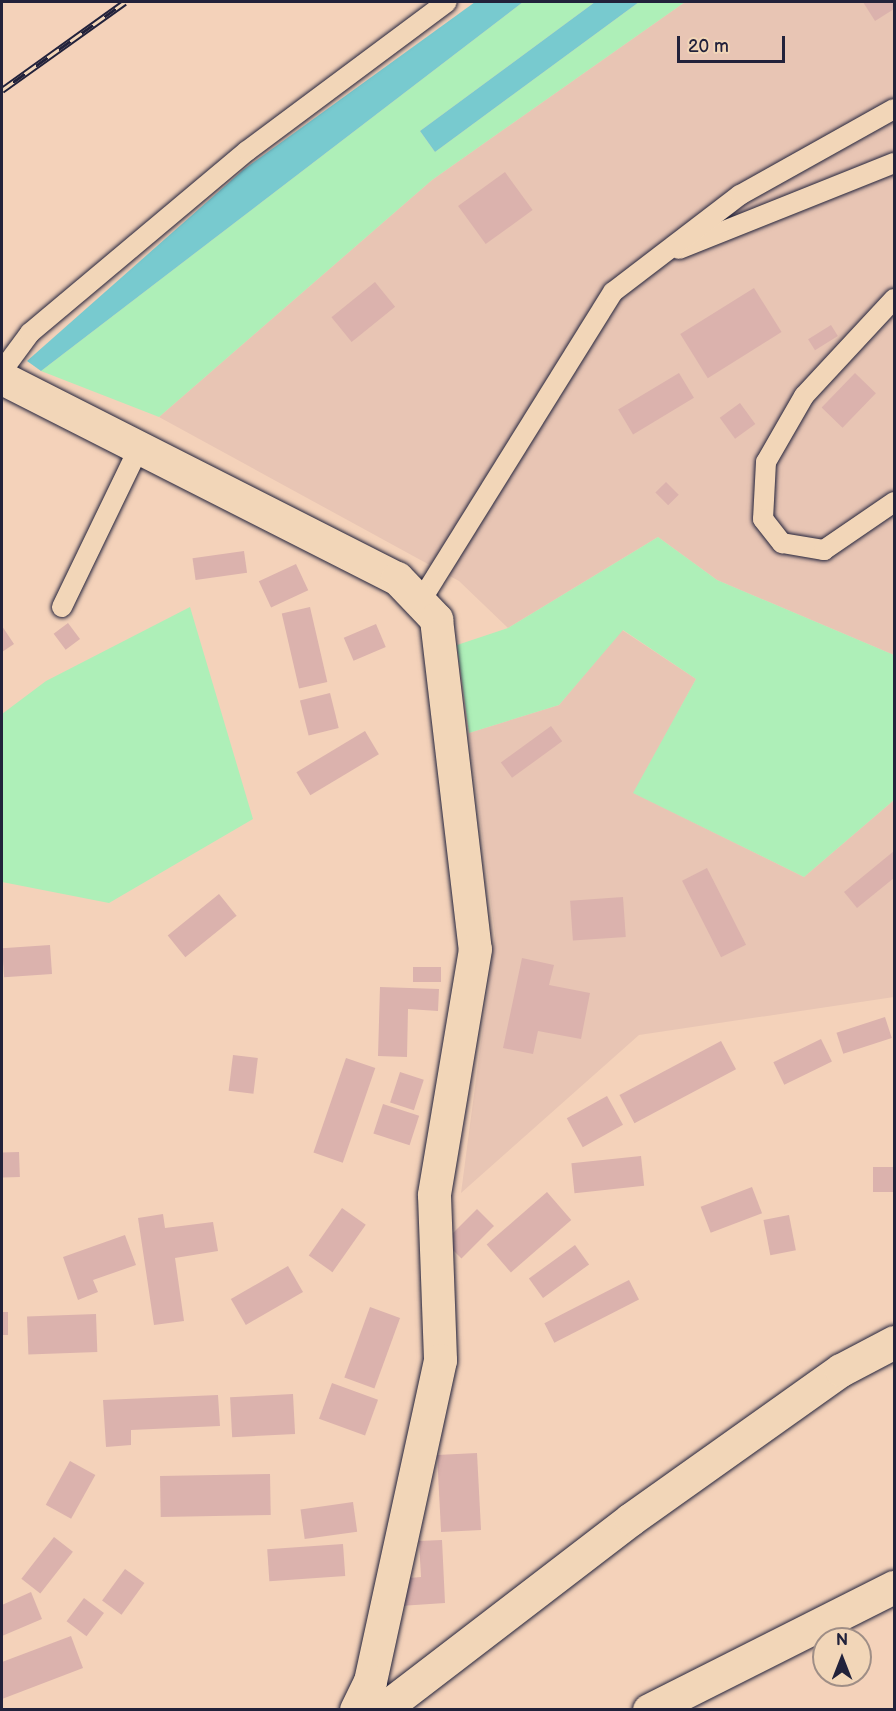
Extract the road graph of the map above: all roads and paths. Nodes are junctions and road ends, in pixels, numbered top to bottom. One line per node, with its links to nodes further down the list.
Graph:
1 (447, 2): 6 (lane)
2 (894, 109): 4 (lane)
3 (894, 163): 4 (lane)
4 (657, 258): 10 (lane)
5 (894, 299): 9 (lane)
6 (2, 371)
7 (2, 378): 8 (street)
8 (139, 448): 10 (street); 11 (lane)
9 (894, 502)
10 (420, 602): 14 (street)
11 (62, 607)
12 (894, 1342): 15 (street)
13 (894, 1587): 16 (street)
14 (356, 1710)
15 (382, 1710)
16 (650, 1710)

